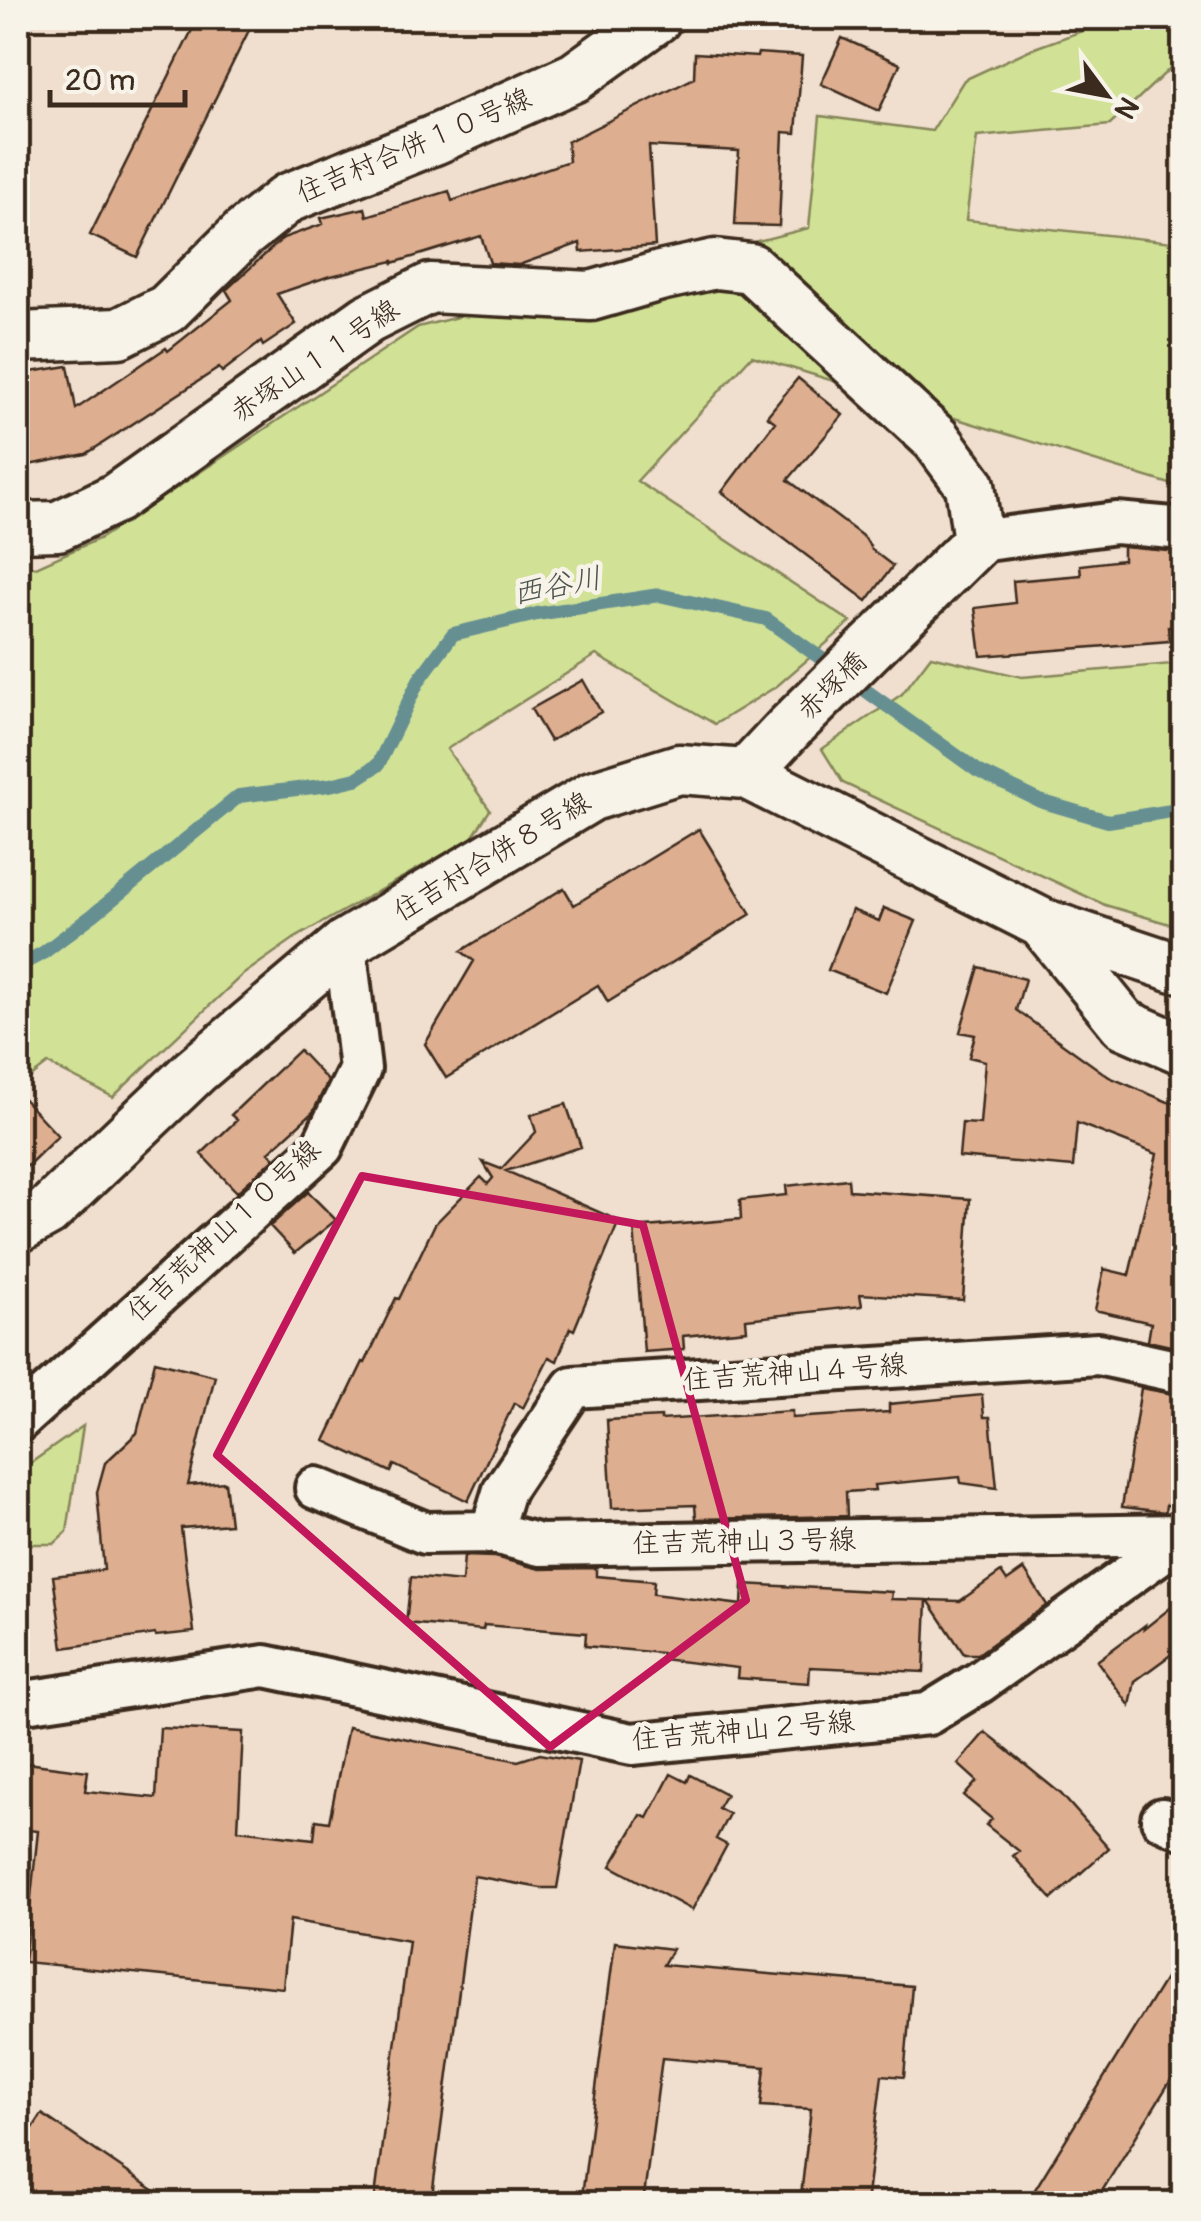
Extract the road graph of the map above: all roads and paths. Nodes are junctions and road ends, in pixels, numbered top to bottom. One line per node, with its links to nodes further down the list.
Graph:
1 (657, 18): 2 (street, 住吉村合併１０号線)
2 (18, 338)
3 (18, 527): 5 (street, 赤塚山１１号線)
4 (1184, 529): 5 (street)
5 (978, 540): 6 (street, 赤塚橋)
6 (746, 774): 7 (street, 住吉村合併８号線); 8 (street, 住吉村合併８号線)
7 (1042, 923): 9 (street, 住吉村合併８号線); 10 (street)
8 (344, 944): 11 (street, 住吉村合併８号線); 13 (street, 住吉荒神山１０号線)
9 (1184, 968)
10 (1184, 1050)
11 (18, 1228)
12 (1184, 1373): 15 (street, 住吉荒神山４号線)
13 (18, 1421)
14 (316, 1488): 15 (street, 住吉荒神山３号線)
15 (492, 1532): 16 (street, 住吉荒神山３号線)
16 (1184, 1536): 17 (street, 住吉荒神山２号線)
17 (18, 1703)

